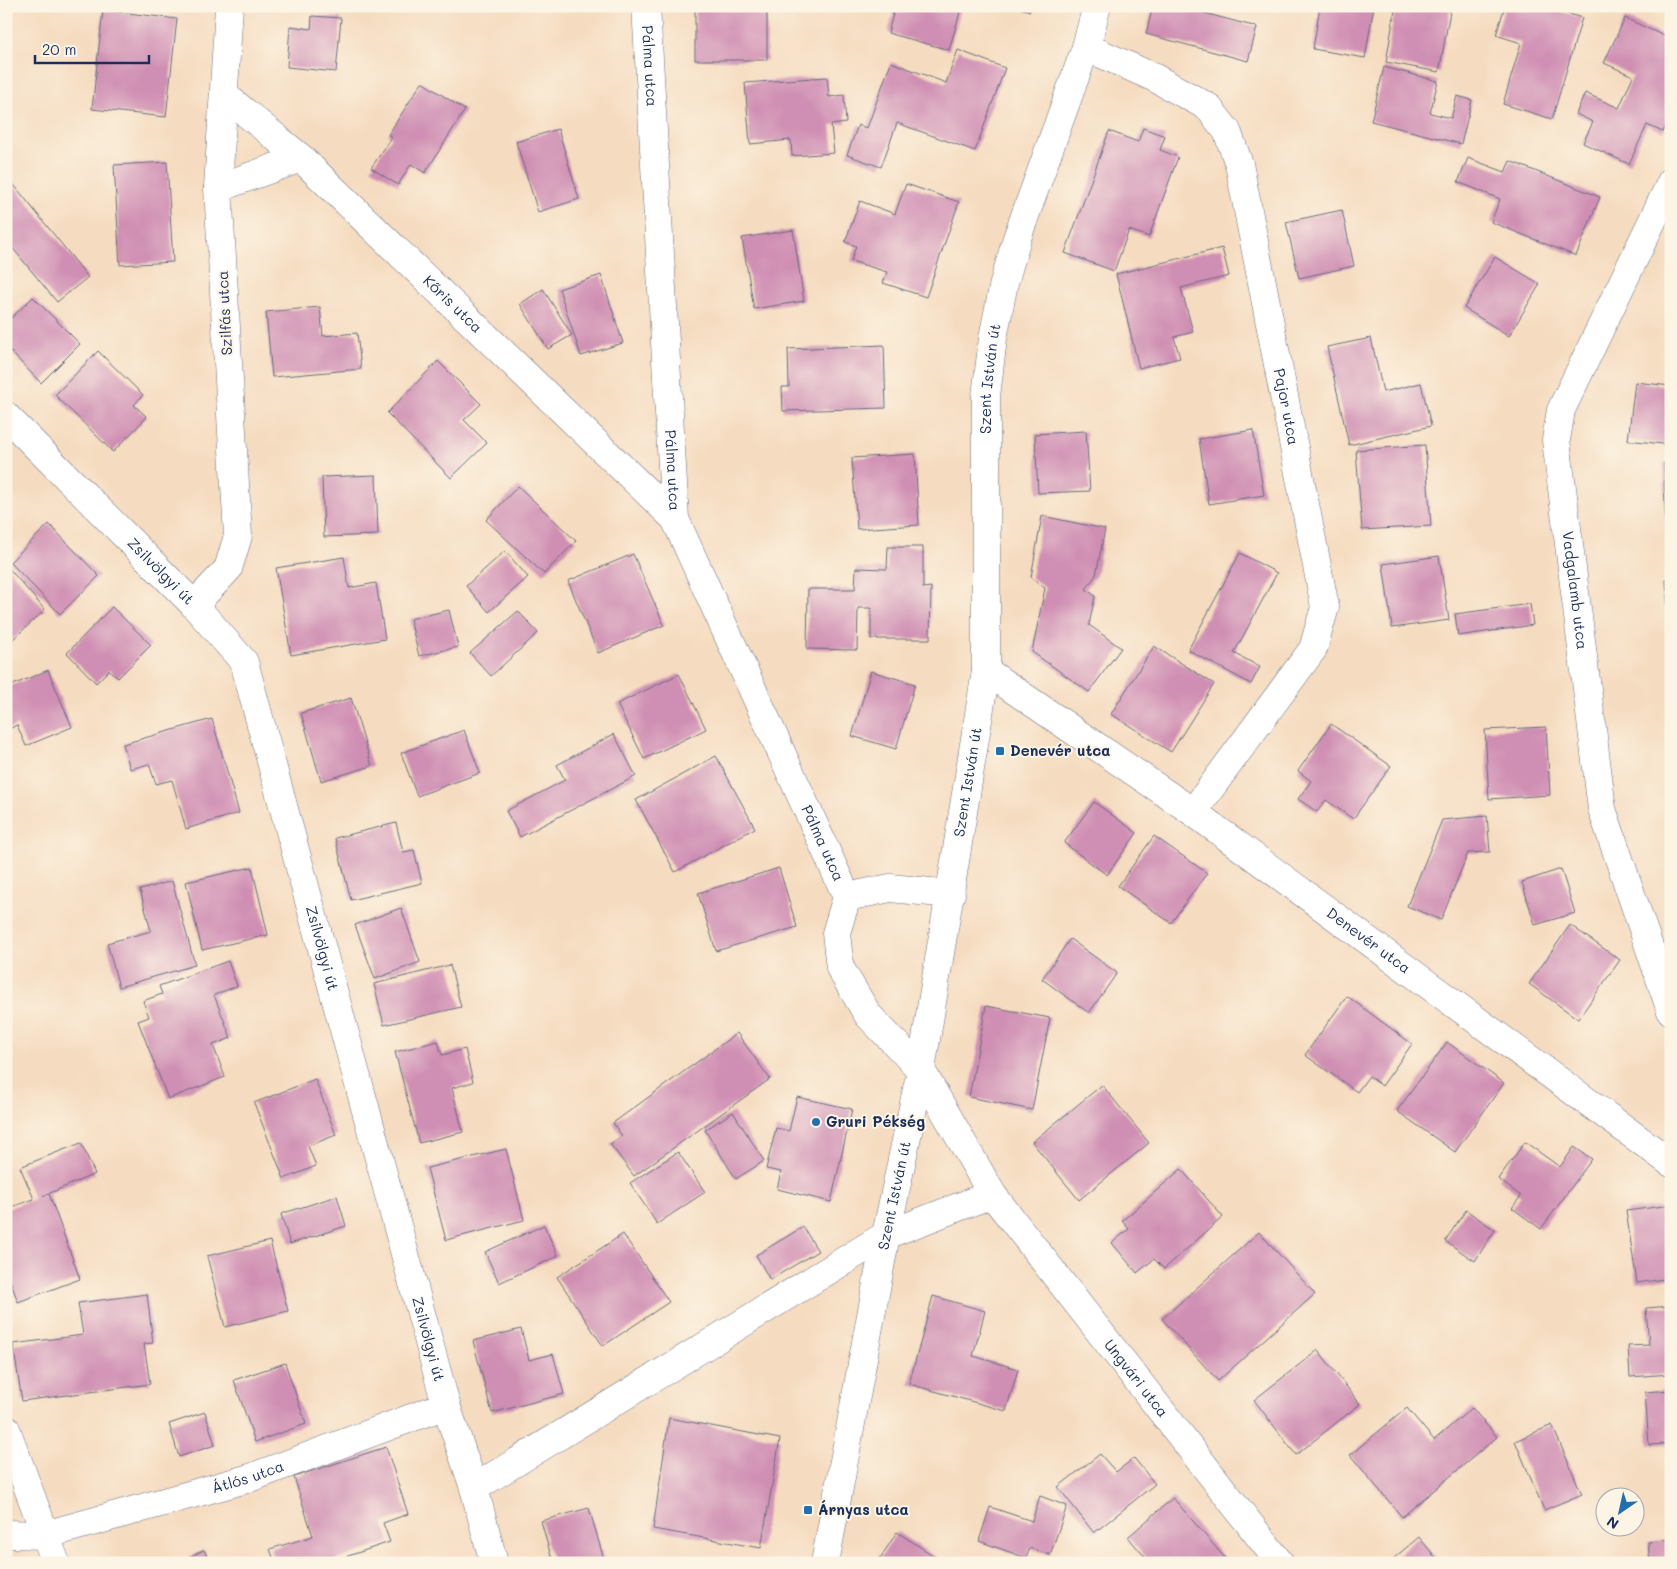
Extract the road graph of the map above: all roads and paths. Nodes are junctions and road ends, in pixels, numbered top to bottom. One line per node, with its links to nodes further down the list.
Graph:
1 (229, 6): 5 (street, Szilfás utca)
2 (646, 6): 10 (street, Pálma utca)
3 (1097, 6): 4 (street, Szent István út)
4 (1086, 47): 12 (street, Szent István út); 13 (street, Pajor utca)
5 (224, 95): 6 (street, Kőris utca); 8 (street, Szilfás utca)
6 (301, 158): 8 (street); 10 (street, Kőris utca)
7 (1671, 182): 16 (street, Vadgalamb utca)
8 (218, 188): 11 (street, Szilfás utca)
9 (6, 416): 11 (street, Zsilvölgyi út)
10 (675, 520): 15 (street, Pálma utca)
11 (194, 606): 21 (street, Zsilvölgyi út)
12 (986, 671): 13 (street, Denevér utca); 14 (street, Szent István út)
13 (1193, 812): 18 (street, Denevér utca)
14 (951, 894): 15 (street, Pálma utca); 17 (street, Szent István út)
15 (847, 897): 17 (street, Pálma utca)
16 (1671, 1011)
17 (921, 1070): 19 (street, Ungvári utca); 20 (street, Szent István út)
18 (1671, 1164)
19 (992, 1194): 20 (street); 29 (street, Ungvári utca)
20 (886, 1235): 23 (street); 28 (street, Szent István út)
21 (446, 1405): 23 (street, Zsilvölgyi út); 25 (street, Átlós utca)
22 (6, 1429): 25 (street)
23 (474, 1488): 27 (street, Zsilvölgyi út)
24 (6, 1534): 25 (street, Átlós utca)
25 (45, 1535): 26 (street)
26 (56, 1563)
27 (494, 1563)
28 (825, 1563)
29 (1280, 1563)

